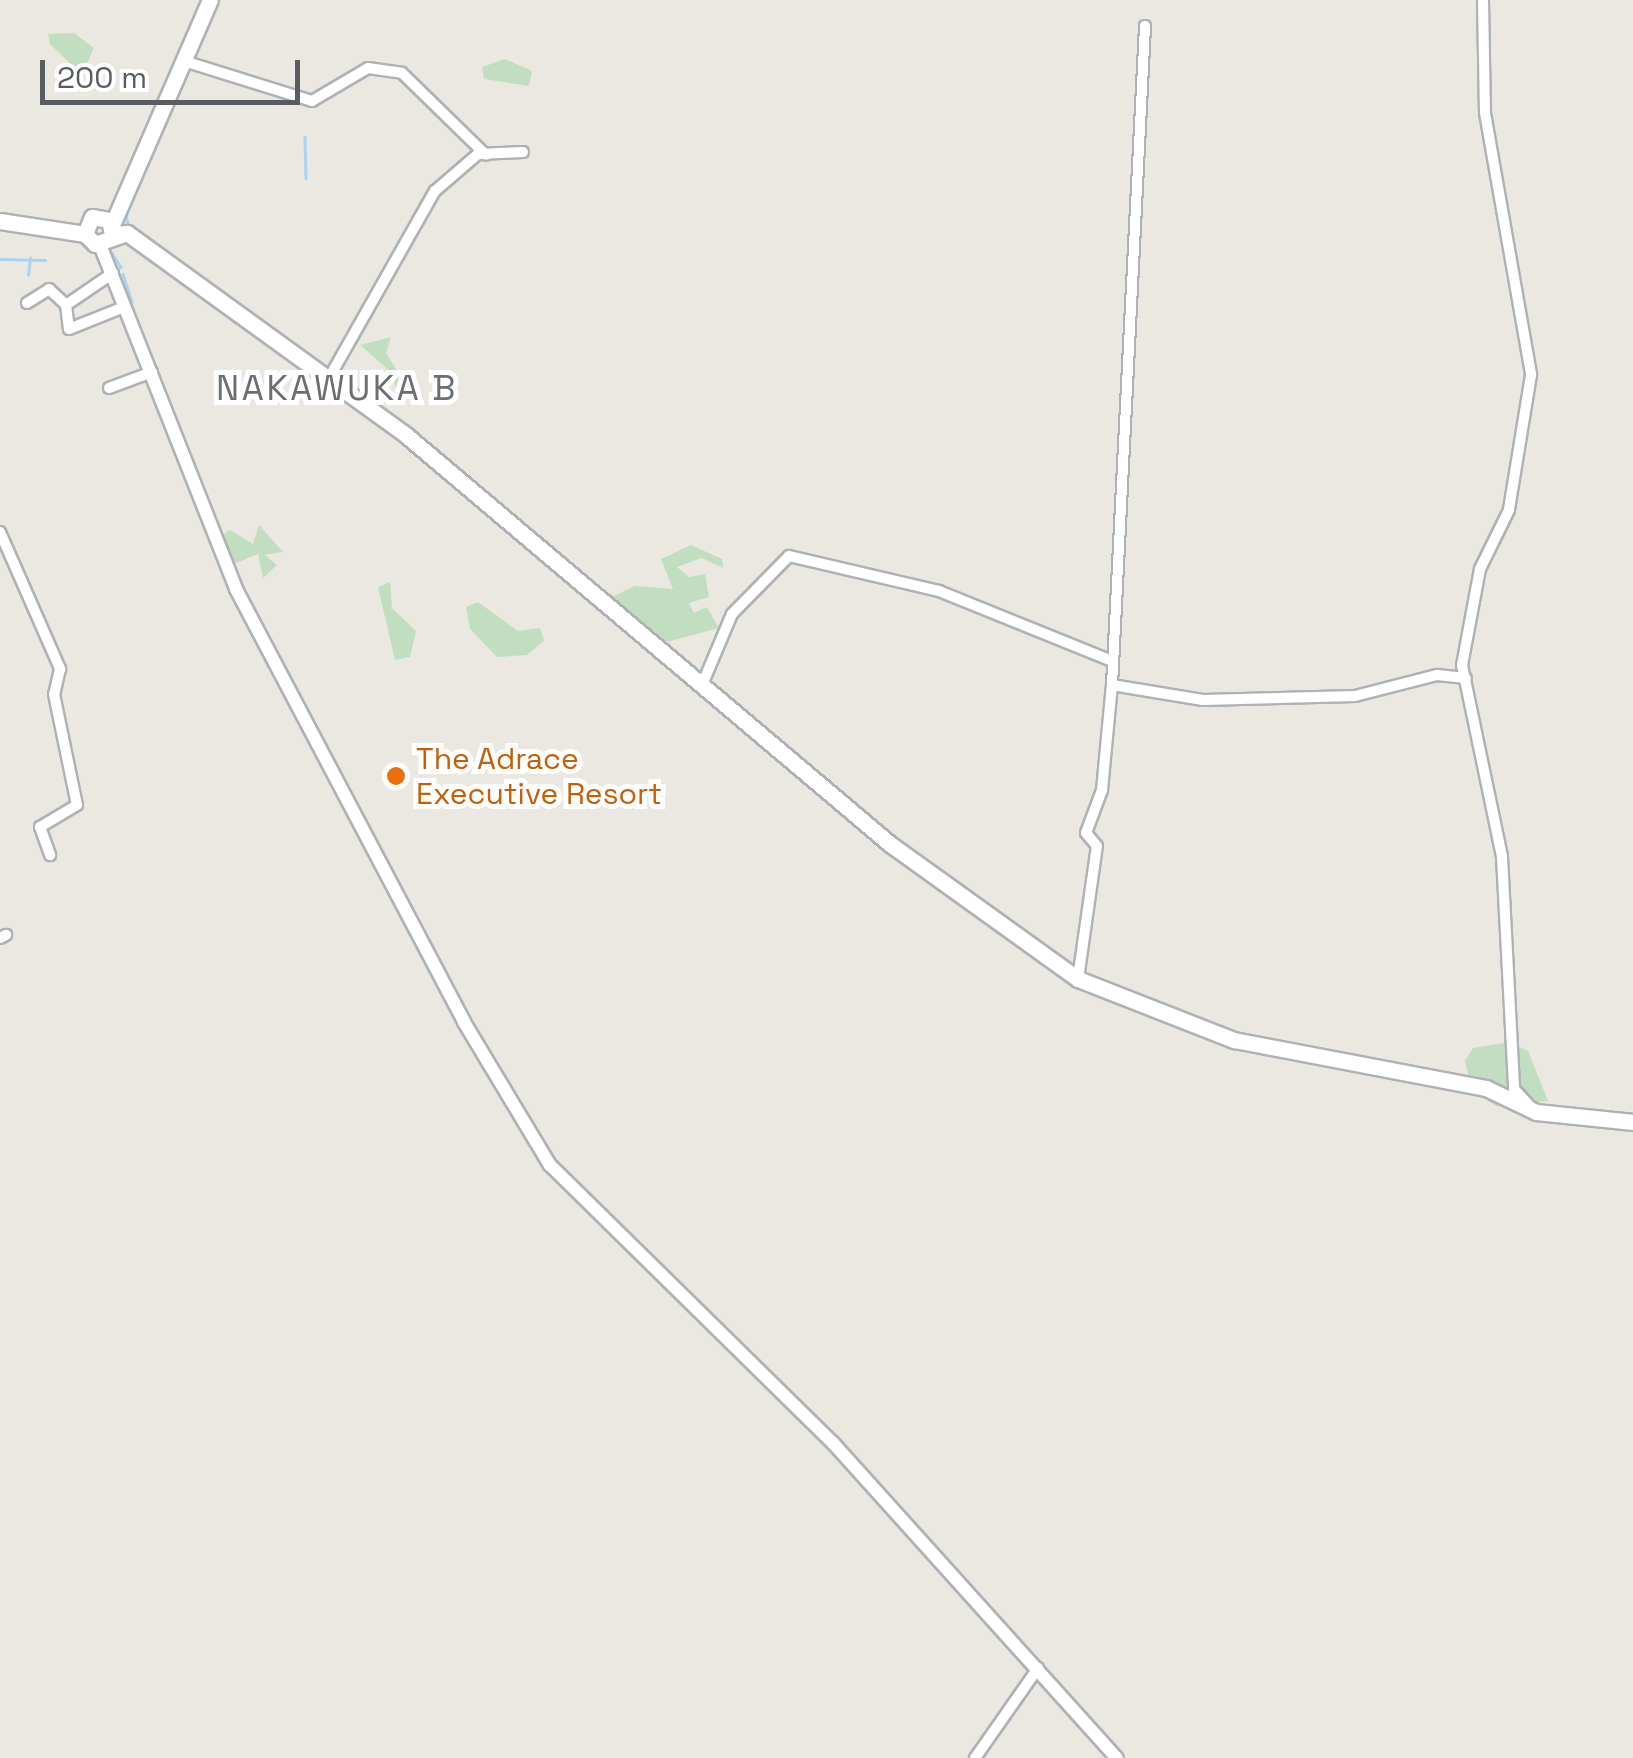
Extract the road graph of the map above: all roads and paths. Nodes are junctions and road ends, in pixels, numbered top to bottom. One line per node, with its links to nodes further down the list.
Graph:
1 (210, 0): 4 (main road)
2 (1483, 0): 21 (street)
3 (1145, 26): 20 (street)
4 (187, 62): 6 (street); 7 (main road)
5 (523, 152): 6 (street)
6 (486, 154): 17 (street)
7 (132, 185): 9 (main road); 10 (main road)
8 (0, 221): 9 (main road)
9 (88, 224): 10 (main road); 11 (main road)
10 (119, 229): 11 (main road); 17 (main road)
11 (100, 245): 12 (street)
12 (113, 272): 14 (street); 15 (street)
13 (27, 303): 14 (street)
14 (66, 304): 15 (street)
15 (124, 307): 16 (street)
16 (152, 372): 18 (street); 28 (street)
17 (329, 378): 22 (main road)
18 (109, 388)
19 (0, 532): 24 (street)
20 (1110, 660): 22 (street); 23 (street)
21 (1466, 678): 23 (street); 26 (street)
22 (702, 684): 25 (main road)
23 (1112, 685): 25 (street)
24 (50, 855)
25 (1078, 980): 26 (main road)
26 (1536, 1112): 27 (main road)
27 (1633, 1122)
28 (1038, 1668): 29 (street); 30 (street)
29 (975, 1758)
30 (1117, 1758)

